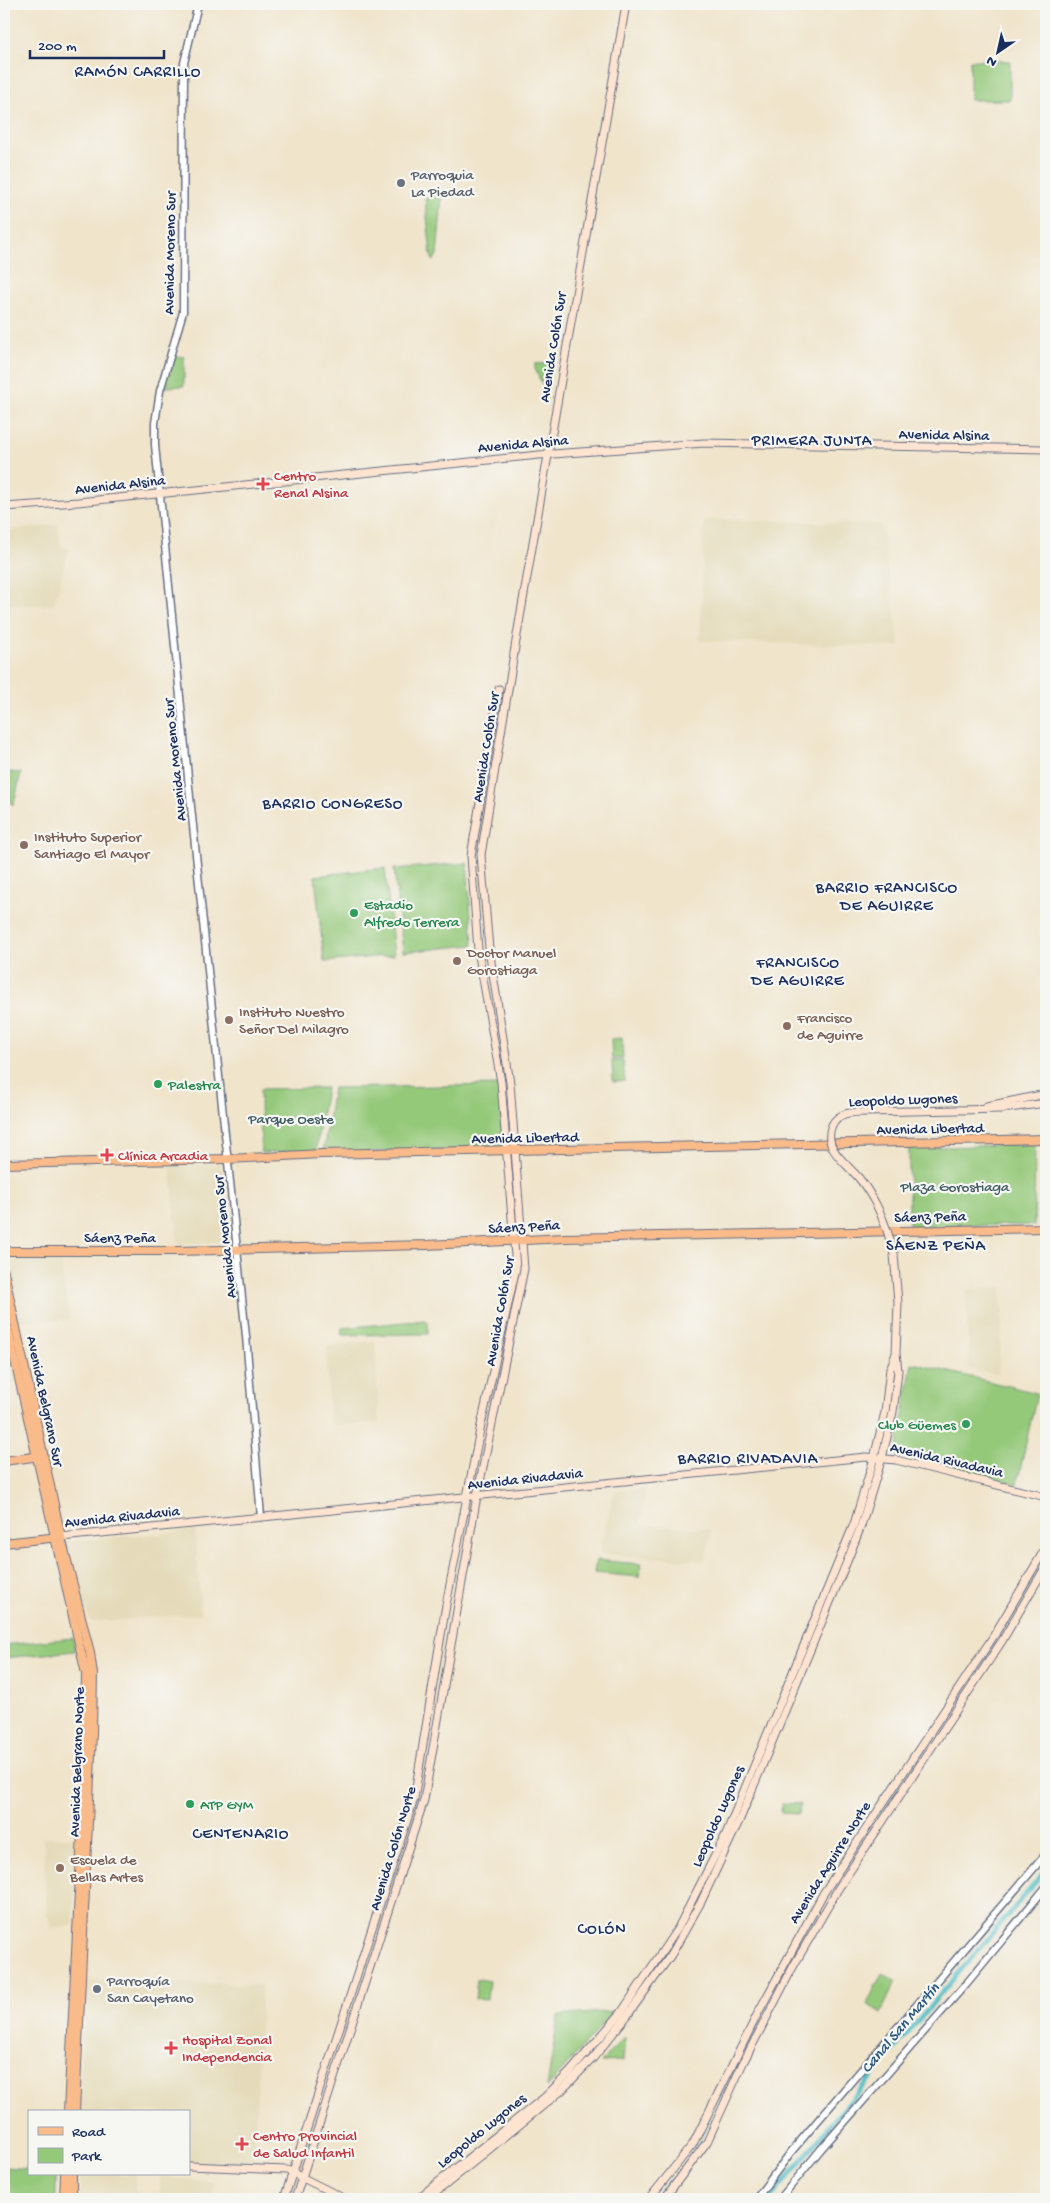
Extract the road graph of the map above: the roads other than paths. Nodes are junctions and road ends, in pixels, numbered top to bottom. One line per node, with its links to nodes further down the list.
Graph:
1 (198, 4): 5 (street, Avenida Moreno Sur)
2 (626, 4): 4 (main road, Avenida Colón Sur)
3 (1046, 449): 4 (main road, Avenida Alsina)
4 (548, 454): 5 (main road, Avenida Alsina); 12 (main road, Avenida Colón Sur)
5 (159, 494): 6 (main road, Avenida Alsina); 14 (street, Avenida Moreno Sur)
6 (4, 507)
7 (499, 689): 13 (main road, Avenida Colón Sur)
8 (1046, 1094): 10 (main road)
9 (1046, 1103): 10 (main road, Leopoldo Lugones)
10 (950, 1111): 24 (main road, Leopoldo Lugones, bridge)
11 (1046, 1139): 12 (main road, Avenida Libertad)
12 (516, 1150): 13 (main road, Avenida Libertad); 18 (main road, Avenida Colón Sur)
13 (506, 1151): 14 (main road, Avenida Libertad); 17 (main road, Avenida Colón Sur)
14 (228, 1159): 15 (main road, Avenida Libertad); 19 (street, Avenida Moreno Sur)
15 (4, 1164)
16 (1046, 1228): 18 (main road, Sáenz Peña)
17 (514, 1240): 18 (main road, Sáenz Peña); 19 (main road, Sáenz Peña); 28 (main road, Avenida Colón Sur)
18 (524, 1240): 26 (main road, Avenida Colón Sur)
19 (238, 1248): 20 (main road, Sáenz Peña); 29 (street, Avenida Moreno Sur)
20 (4, 1251)
21 (4, 1272): 23 (main road, Avenida Belgrano Sur)
22 (4, 1312): 23 (main road, Avenida Belgrano Sur)
23 (41, 1456): 25 (main road); 30 (main road, Avenida Belgrano Sur)
24 (878, 1458): 26 (main road, Avenida Rivadavia); 27 (main road, Avenida Rivadavia); 48 (main road, Leopoldo Lugones); 49 (main road, Leopoldo Lugones)
25 (4, 1461)
26 (477, 1496): 28 (main road, Avenida Rivadavia); 42 (main road, Avenida Colón Norte)
27 (1046, 1497)
28 (467, 1498): 29 (main road, Avenida Rivadavia); 39 (main road, Avenida Colón Norte)
29 (261, 1517): 30 (main road, Avenida Rivadavia)
30 (57, 1537): 31 (main road, Avenida Rivadavia); 36 (main road, Avenida Belgrano Norte); 37 (main road, Avenida Belgrano Norte)
31 (4, 1543)
32 (1046, 1547): 50 (main road, Avenida Aguirre Norte)
33 (1046, 1566): 51 (main road, Avenida Aguirre Norte)
34 (1046, 1854): 52 (street)
35 (1046, 1887): 53 (street)
36 (68, 2110)
37 (75, 2110)
38 (190, 2166): 39 (main road)
39 (293, 2172): 42 (main road); 45 (main road, Avenida Colón Norte)
40 (66, 2176): 43 (main road)
41 (72, 2176): 44 (main road)
42 (303, 2176): 46 (main road, Avenida Colón Norte); 47 (main road)
43 (64, 2199)
44 (72, 2199)
45 (284, 2199)
46 (295, 2199)
47 (346, 2199)
48 (417, 2199)
49 (428, 2199)
50 (649, 2199)
51 (664, 2199)
52 (756, 2199)
53 (780, 2199)

